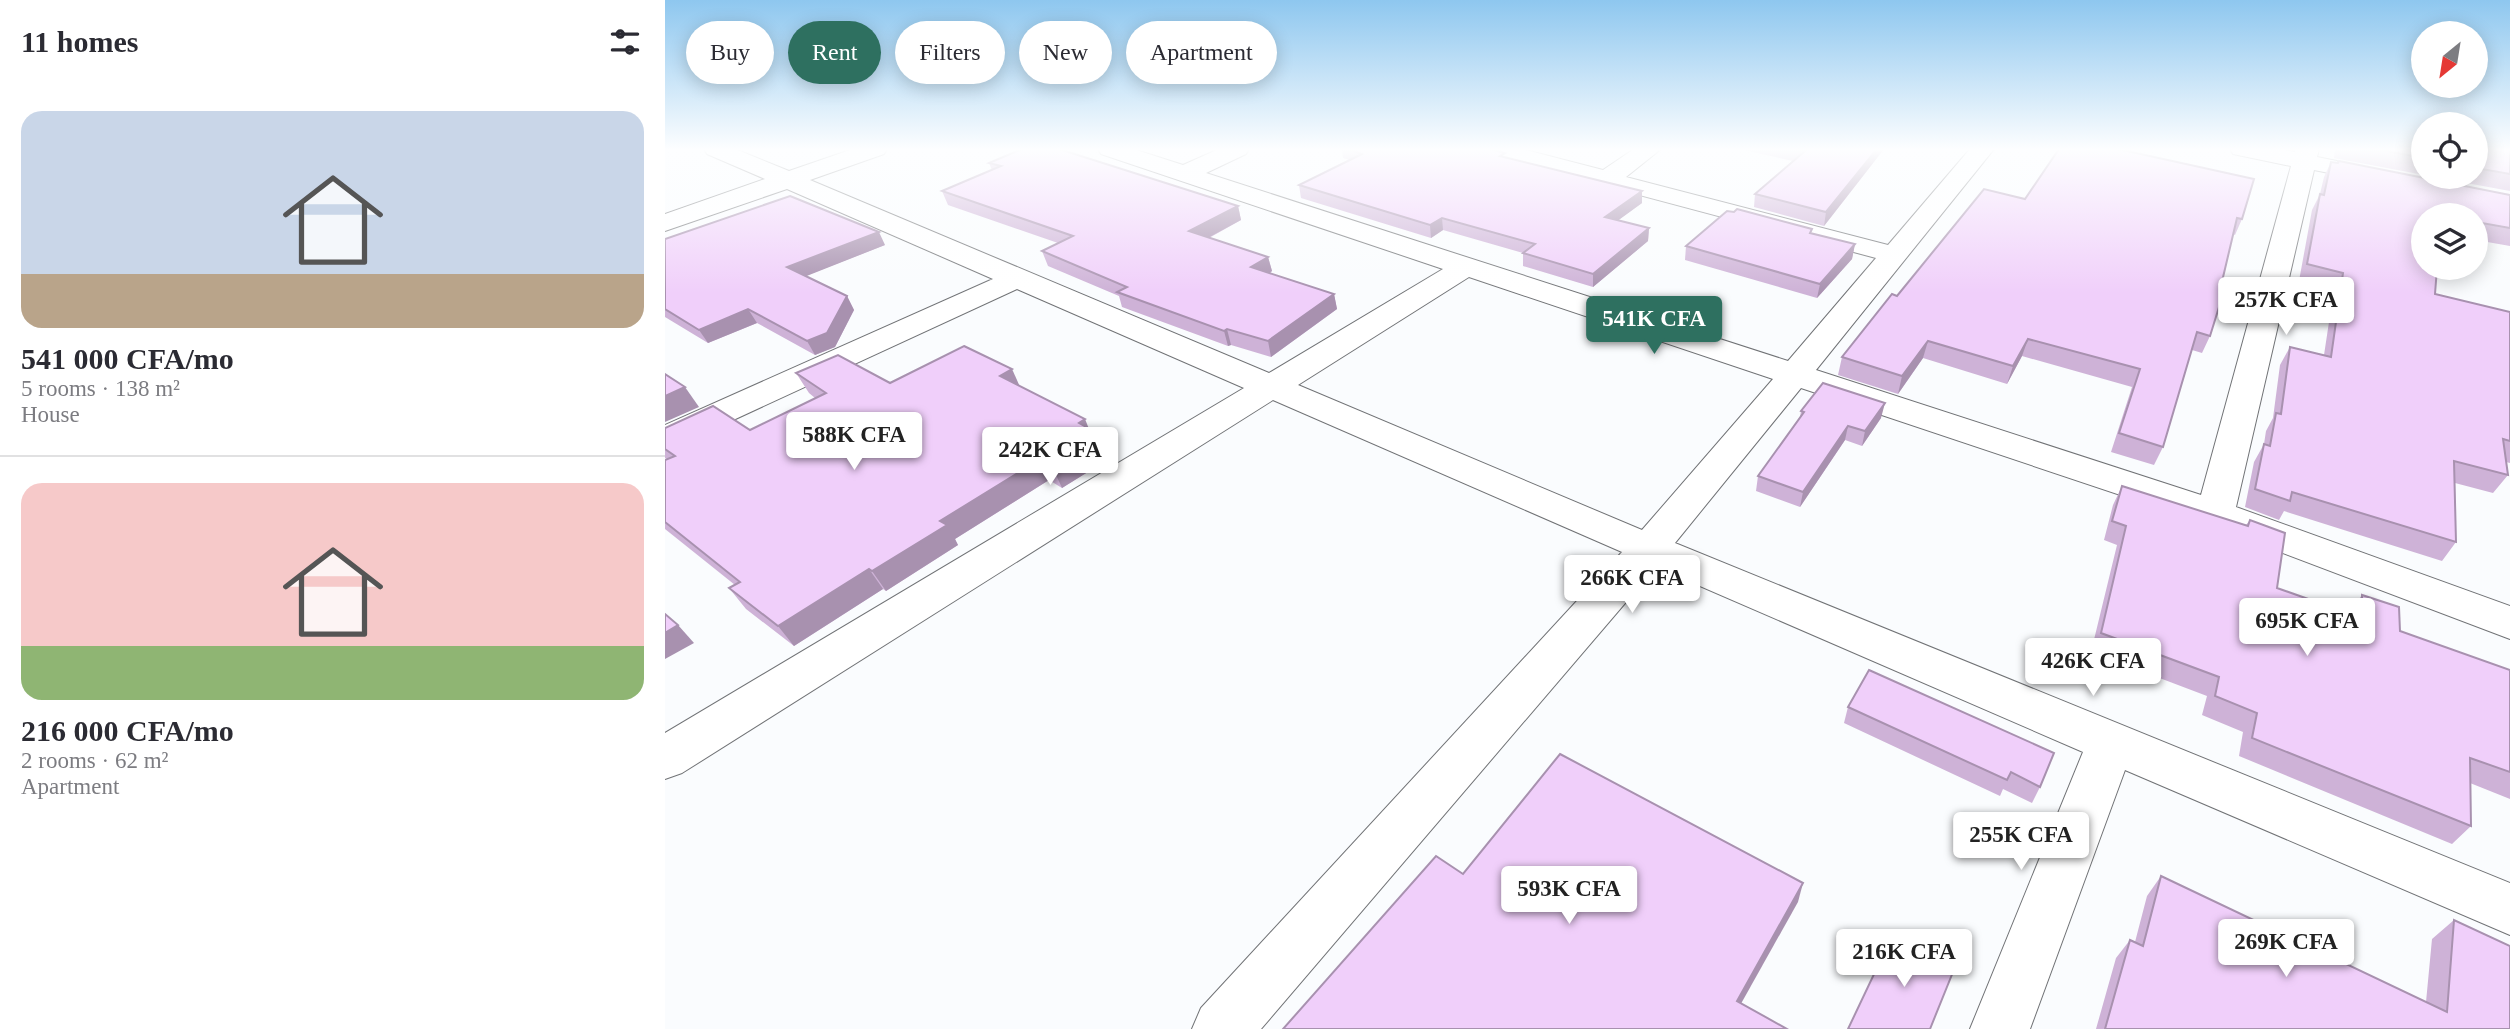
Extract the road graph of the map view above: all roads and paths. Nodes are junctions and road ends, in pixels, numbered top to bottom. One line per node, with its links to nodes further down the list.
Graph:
1 (739, 197): 7 (street)
2 (828, 197): 10 (street)
3 (1254, 197): 9 (street)
4 (1675, 197): 8 (street)
5 (1943, 197): 8 (street)
6 (2295, 197): 14 (street)
7 (665, 223)
8 (1895, 255): 11 (street)
9 (1465, 267): 11 (street); 12 (street)
10 (1018, 278): 12 (street); 13 (street)
11 (1795, 375): 14 (street); 15 (street)
12 (1271, 386): 15 (street); 18 (street)
13 (665, 438)
14 (2215, 513): 16 (street)
15 (1649, 548): 17 (street); 20 (street)
16 (2510, 624)
17 (2111, 743): 19 (street); 21 (street)
18 (665, 758)
19 (2510, 909)
20 (1222, 1029)
21 (2000, 1029)

